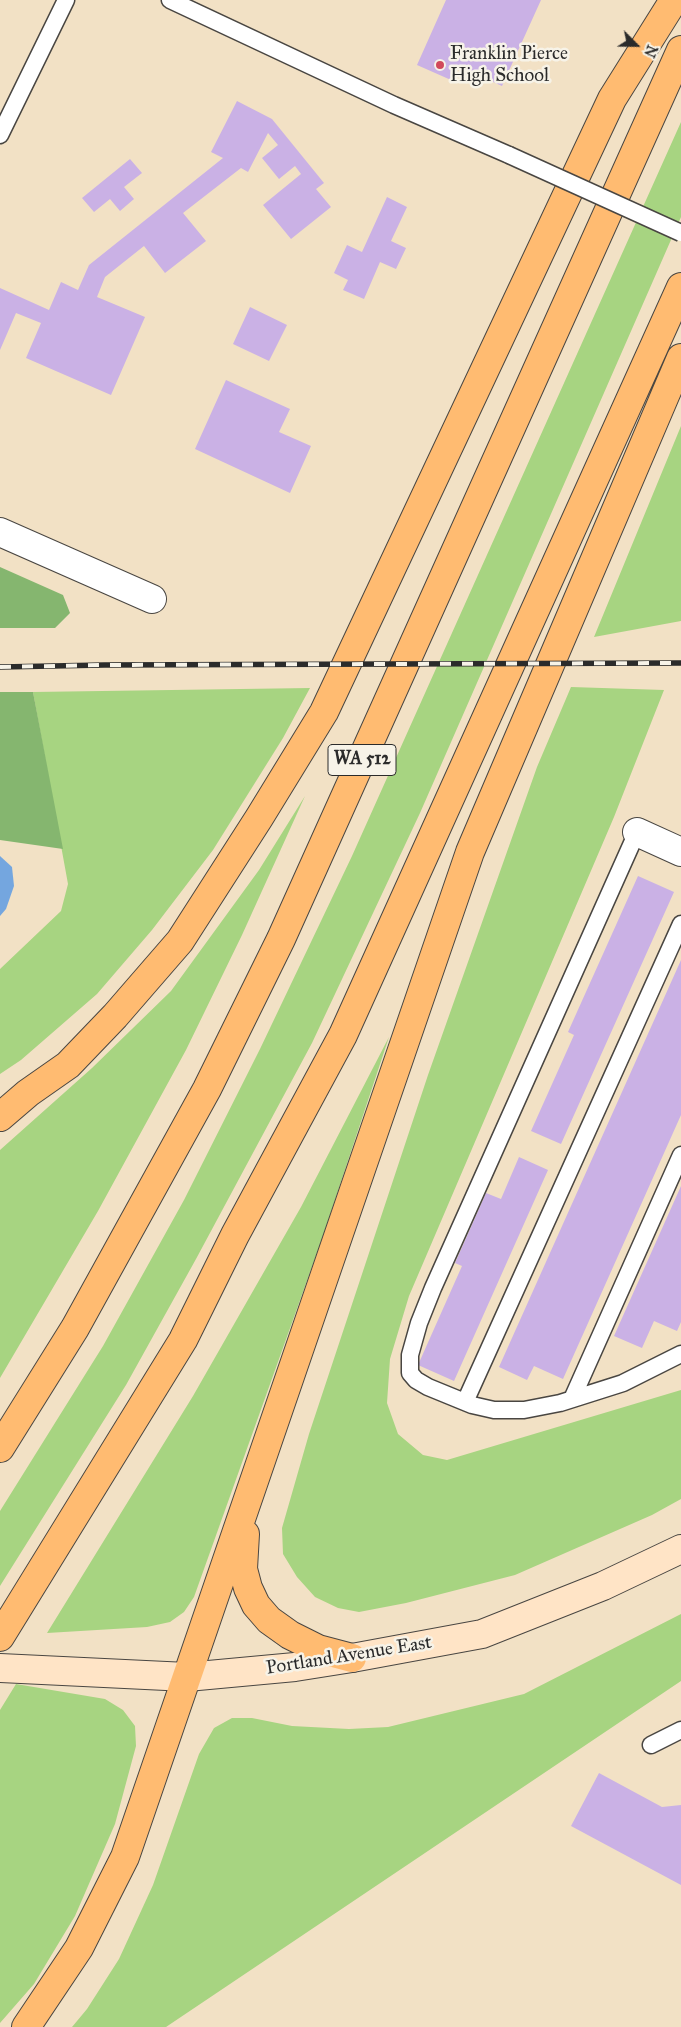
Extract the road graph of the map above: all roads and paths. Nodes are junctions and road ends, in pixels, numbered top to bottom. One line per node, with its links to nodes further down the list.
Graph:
1 (66, 0): 5 (lane)
2 (170, 0): 6 (lane, bridge)
3 (674, 0): 14 (highway)
4 (681, 50): 19 (highway, WA 512)
5 (0, 133)
6 (681, 233)
7 (681, 287): 22 (highway)
8 (681, 358): 20 (highway)
9 (0, 532): 10 (street)
10 (152, 600)
11 (637, 832): 12 (street); 18 (lane)
12 (681, 852)
13 (681, 924): 18 (lane)
14 (0, 1117)
15 (681, 1155): 17 (lane)
16 (681, 1354): 17 (lane)
17 (572, 1399): 18 (lane)
18 (465, 1402)
19 (0, 1448)
20 (254, 1481): 23 (highway); 25 (highway)
21 (681, 1549): 23 (main road, Portland Avenue East)
22 (0, 1637)
23 (352, 1658): 25 (main road, Portland Avenue East)
24 (8, 1668): 25 (main road, Portland Avenue East)
25 (187, 1677): 28 (highway)
26 (681, 1730): 27 (lane)
27 (651, 1745)
28 (26, 2027)

